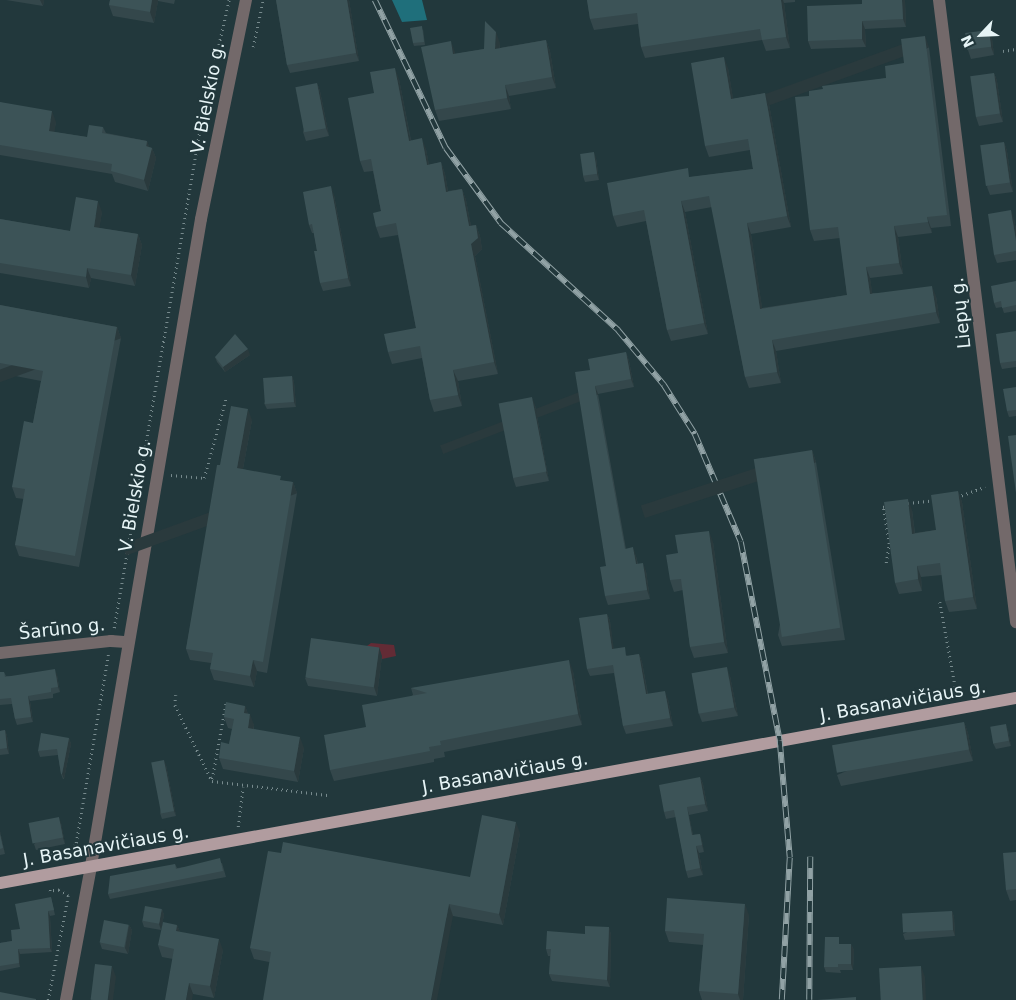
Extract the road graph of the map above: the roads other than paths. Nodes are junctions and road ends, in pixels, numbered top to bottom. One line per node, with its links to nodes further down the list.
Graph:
1 (246, 0): 4 (street, V. Bielskio g.)
2 (939, 0): 3 (street, Liepų g.)
3 (1016, 622)
4 (127, 642): 5 (street, Šarūno g.); 7 (street, V. Bielskio g.)
5 (0, 653)
6 (1016, 698): 7 (main road, J. Basanavičiaus g.)
7 (92, 866): 8 (main road, J. Basanavičiaus g.); 9 (street, V. Bielskio g.)
8 (0, 883)
9 (66, 1000)

